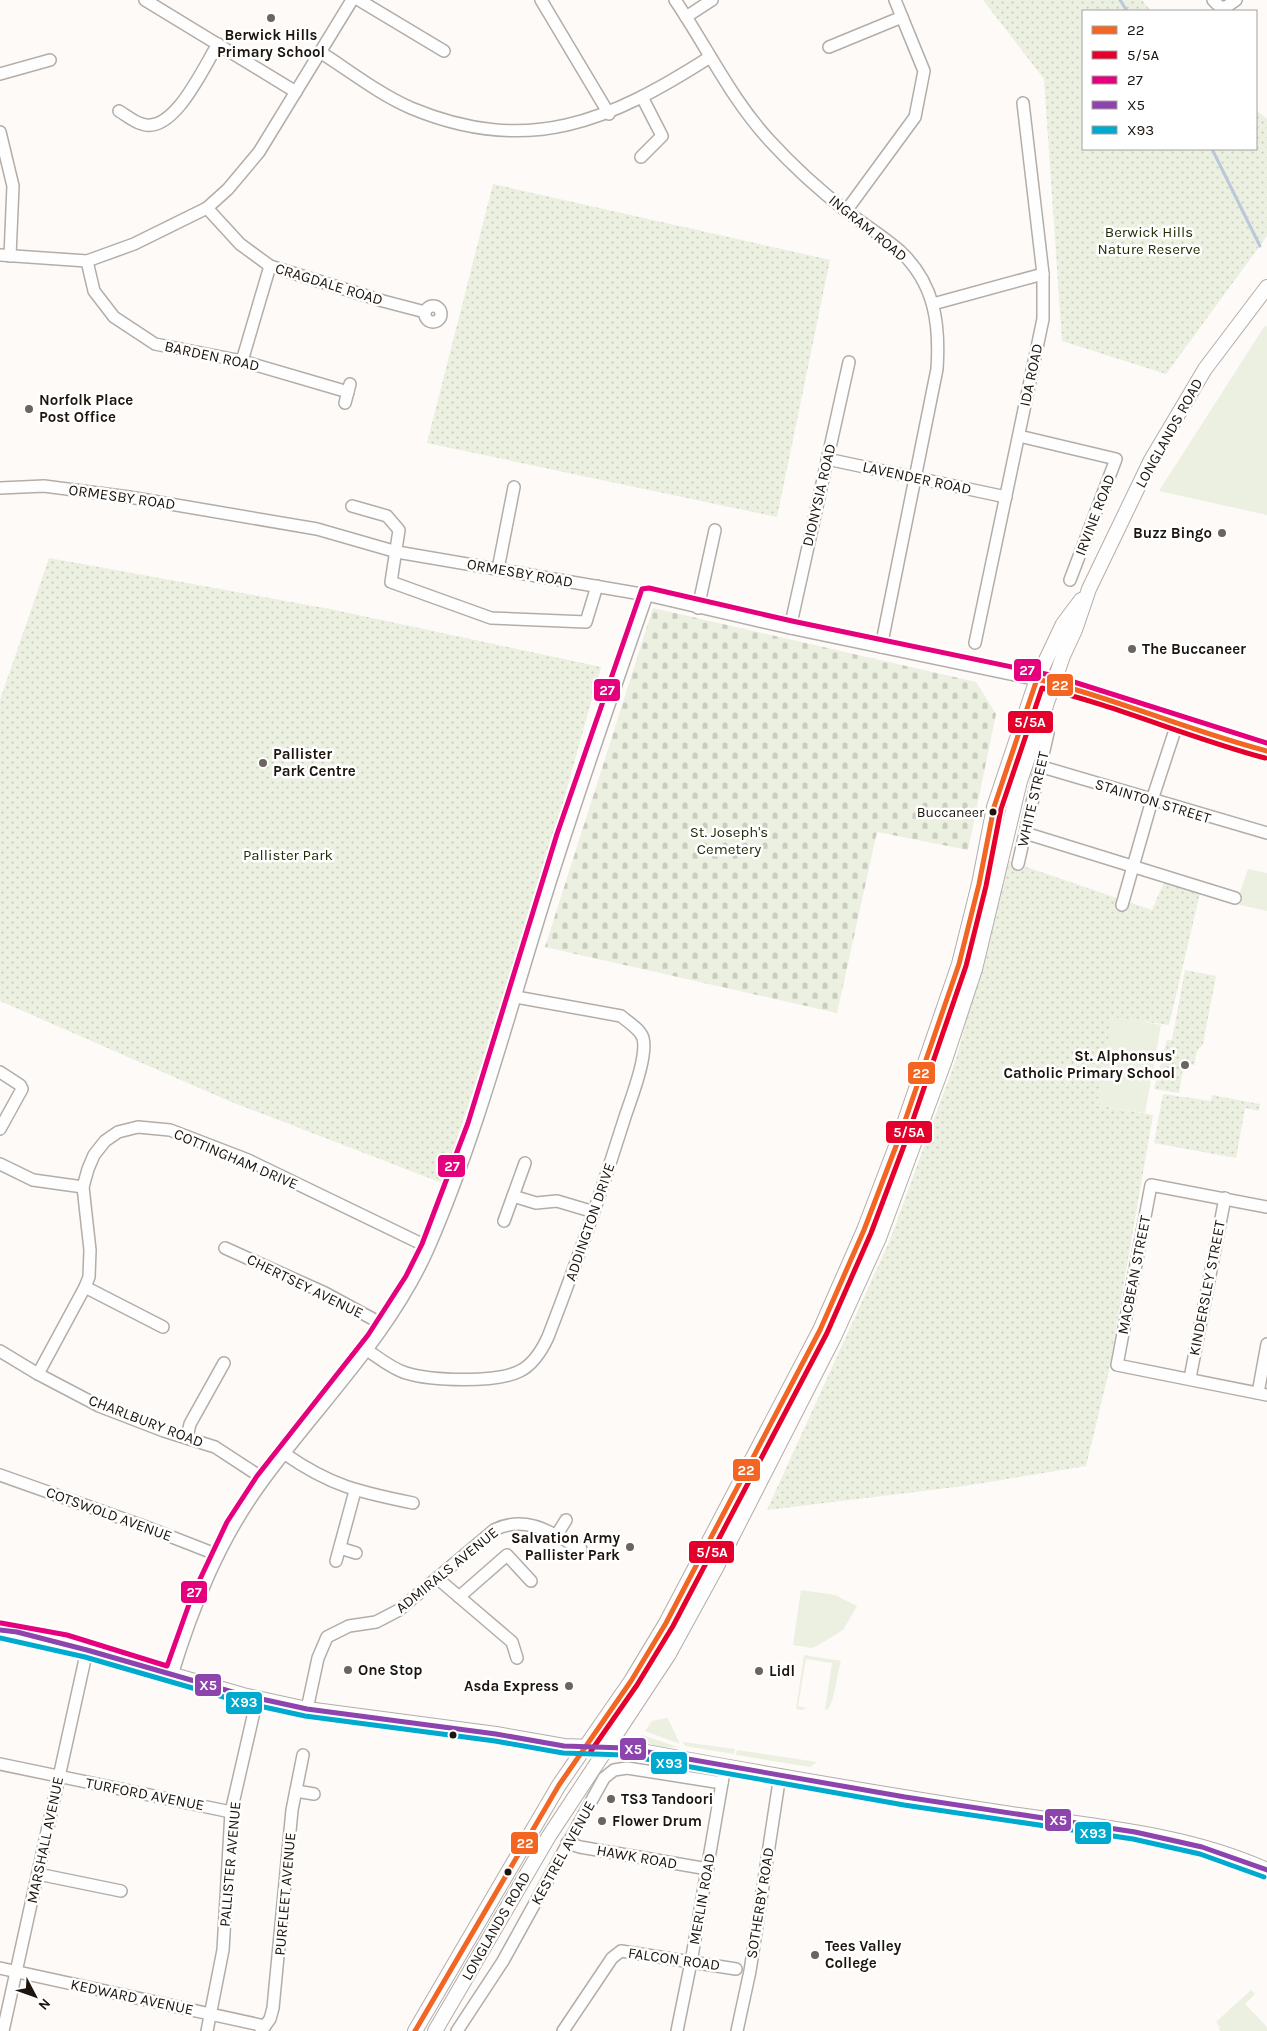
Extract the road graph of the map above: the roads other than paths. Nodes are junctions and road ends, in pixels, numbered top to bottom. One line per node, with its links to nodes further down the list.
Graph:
1 (145, 0): 12 (street)
2 (352, 0): 15 (street)
3 (359, 0): 14 (street)
4 (541, 0): 23 (street)
5 (675, 0): 10 (street, INGRAM ROAD)
6 (712, 0): 10 (street)
7 (895, 0): 11 (street)
8 (1213, 0): 9 (street)
9 (1236, 0)
10 (686, 17): 16 (street, INGRAM ROAD)
11 (902, 17): 13 (street); 27 (street)
12 (218, 44): 19 (street); 22 (street)
13 (829, 47)
14 (444, 51)
15 (320, 52): 19 (street); 23 (street)
16 (710, 57): 20 (street); 27 (street, INGRAM ROAD)
17 (50, 60): 18 (street)
18 (0, 74)
19 (296, 92): 26 (street)
20 (642, 97): 23 (street); 25 (street)
21 (1023, 103): 31 (street, IDA ROAD)
22 (119, 111)
23 (609, 114)
24 (0, 132): 28 (street)
25 (642, 156)
26 (207, 208): 29 (street); 30 (street, CRAGDALE ROAD)
27 (846, 211): 33 (street, INGRAM ROAD)
28 (5, 255): 29 (street)
29 (87, 262): 35 (street, BARDEN ROAD)
30 (270, 266): 34 (street, CRAGDALE ROAD); 35 (street)
31 (1044, 274): 33 (street); 38 (street, IDA ROAD)
32 (1267, 287): 50 (main road, LONGLANDS ROAD)
33 (933, 304): 40 (street, INGRAM ROAD)
34 (425, 312)
35 (242, 361): 37 (street, BARDEN ROAD)
36 (849, 362): 39 (street, DIONYSIA ROAD)
37 (348, 393)
38 (1018, 436): 43 (street, IDA ROAD); 48 (street, IRVINE ROAD)
39 (827, 459): 40 (street, LAVENDER ROAD); 53 (street, DIONYSIA ROAD)
40 (915, 478): 43 (street, LAVENDER ROAD); 55 (street, INGRAM ROAD)
41 (514, 487): 47 (street)
42 (0, 488): 46 (street, ORMESBY ROAD)
43 (1006, 498): 54 (street, IDA ROAD)
44 (352, 506): 46 (street)
45 (715, 530): 52 (street)
46 (397, 552): 47 (street, ORMESBY ROAD); 49 (street)
47 (498, 569): 49 (street, ORMESBY ROAD)
48 (1070, 580)
49 (596, 586): 51 (street, ORMESBY ROAD)
50 (1089, 589): 56 (main road, LONGLANDS ROAD); 57 (main road, LONGLANDS ROAD)
51 (647, 594): 52 (street, ORMESBY ROAD); 69 (street)
52 (698, 608): 53 (street, ORMESBY ROAD)
53 (790, 628): 55 (street, ORMESBY ROAD)
54 (975, 644)
55 (881, 647): 56 (street, ORMESBY ROAD)
56 (1037, 679): 57 (street, ORMESBY ROAD); 114 (main road, LONGLANDS ROAD)
57 (1053, 682): 58 (street, ORMESBY ROAD); 115 (main road, LONGLANDS ROAD)
58 (1177, 724): 60 (street, ORMESBY ROAD); 62 (street)
59 (1048, 734): 61 (street, WHITE STREET)
60 (1267, 751)
61 (1039, 766): 62 (street, STAINTON STREET); 63 (street, WHITE STREET)
62 (1152, 800): 64 (street, STAINTON STREET); 66 (street)
63 (1025, 833): 65 (street, WHITE STREET); 66 (street)
64 (1267, 833)
65 (1018, 864)
66 (1132, 867): 67 (street); 68 (street)
67 (1235, 898)
68 (1122, 905)
69 (516, 997): 78 (street, ADDINGTON DRIVE); 81 (street)
70 (0, 1072): 71 (street)
71 (0, 1129)
72 (524, 1163): 75 (street)
73 (0, 1164): 74 (street)
74 (82, 1187): 81 (street, COTTINGHAM DRIVE); 82 (street, COTTINGHAM DRIVE)
75 (513, 1196): 78 (street); 79 (street)
76 (1225, 1198): 77 (street); 90 (street, KINDERSLEY STREET); 90 (street, MACBEAN STREET)
77 (1267, 1207)
78 (594, 1212): 86 (street, ADDINGTON DRIVE)
79 (504, 1221)
80 (225, 1248): 83 (street, CHERTSEY AVENUE)
81 (428, 1248): 83 (street)
82 (85, 1287): 84 (street); 89 (street, COTTINGHAM DRIVE)
83 (384, 1325): 86 (street)
84 (163, 1327)
85 (1267, 1344): 91 (street)
86 (367, 1350): 93 (street)
87 (0, 1351): 89 (street, CHARLBURY ROAD)
88 (224, 1363): 92 (street)
89 (38, 1374): 92 (street, CHARLBURY ROAD)
90 (1190, 1378): 91 (street)
91 (1262, 1394)
92 (187, 1437): 95 (street, CHARLBURY ROAD)
93 (285, 1454): 95 (street); 96 (street)
94 (0, 1475): 103 (street, COTSWOLD AVENUE)
95 (264, 1479): 103 (street)
96 (355, 1491): 97 (street); 100 (street)
97 (413, 1503)
98 (566, 1520): 99 (street)
99 (556, 1536): 101 (street, ADMIRALS AVENUE); 105 (street, ADMIRALS AVENUE)
100 (340, 1548): 102 (street); 104 (street)
101 (581, 1549)
102 (356, 1553)
103 (218, 1555): 111 (street)
104 (336, 1561)
105 (437, 1578): 107 (street); 113 (street, ADMIRALS AVENUE)
106 (531, 1582): 107 (street)
107 (459, 1597): 110 (street)
108 (0, 1630): 109 (main road)
109 (87, 1650): 111 (main road); 120 (street, MARSHALL AVENUE)
110 (517, 1658)
111 (172, 1675): 112 (main road)
112 (257, 1699): 113 (main road); 124 (street, PALLISTER AVENUE)
113 (307, 1709): 114 (main road)
114 (585, 1747): 115 (main road); 138 (main road, LONGLANDS ROAD)
115 (607, 1748): 118 (main road); 139 (main road, LONGLANDS ROAD)
116 (303, 1755): 122 (street, PURFLEET AVENUE)
117 (0, 1764): 120 (street, TURFORD AVENUE)
118 (724, 1766): 119 (main road); 121 (street, MERLIN ROAD)
119 (780, 1775): 127 (main road); 143 (street, SOTHERBY ROAD)
120 (58, 1777): 124 (street, TURFORD AVENUE); 128 (street, MARSHALL AVENUE)
121 (722, 1783): 125 (street, KESTREL AVENUE); 126 (street, MERLIN ROAD)
122 (296, 1791): 123 (street); 135 (street, PURFLEET AVENUE)
123 (314, 1794)
124 (231, 1812): 134 (street, PALLISTER AVENUE)
125 (567, 1843): 126 (street, HAWK ROAD); 140 (street, KESTREL AVENUE)
126 (708, 1869): 130 (street, MERLIN ROAD)
127 (1267, 1870)
128 (38, 1874): 129 (street); 133 (street, MARSHALL AVENUE)
129 (121, 1891)
130 (691, 1962): 132 (street, FALCON ROAD); 141 (street, FALCON ROAD); 142 (street, MERLIN ROAD)
131 (0, 1968): 133 (street, KEDWARD AVENUE)
132 (736, 1969)
133 (15, 1971): 134 (street, KEDWARD AVENUE); 136 (street, MARSHALL AVENUE)
134 (211, 2014): 135 (street, KEDWARD AVENUE); 137 (street, PALLISTER AVENUE)
135 (263, 2028)
136 (3, 2031)
137 (207, 2031)
138 (415, 2031)
139 (435, 2031)
140 (457, 2031)
141 (563, 2031)
142 (677, 2031)
143 (737, 2031)

